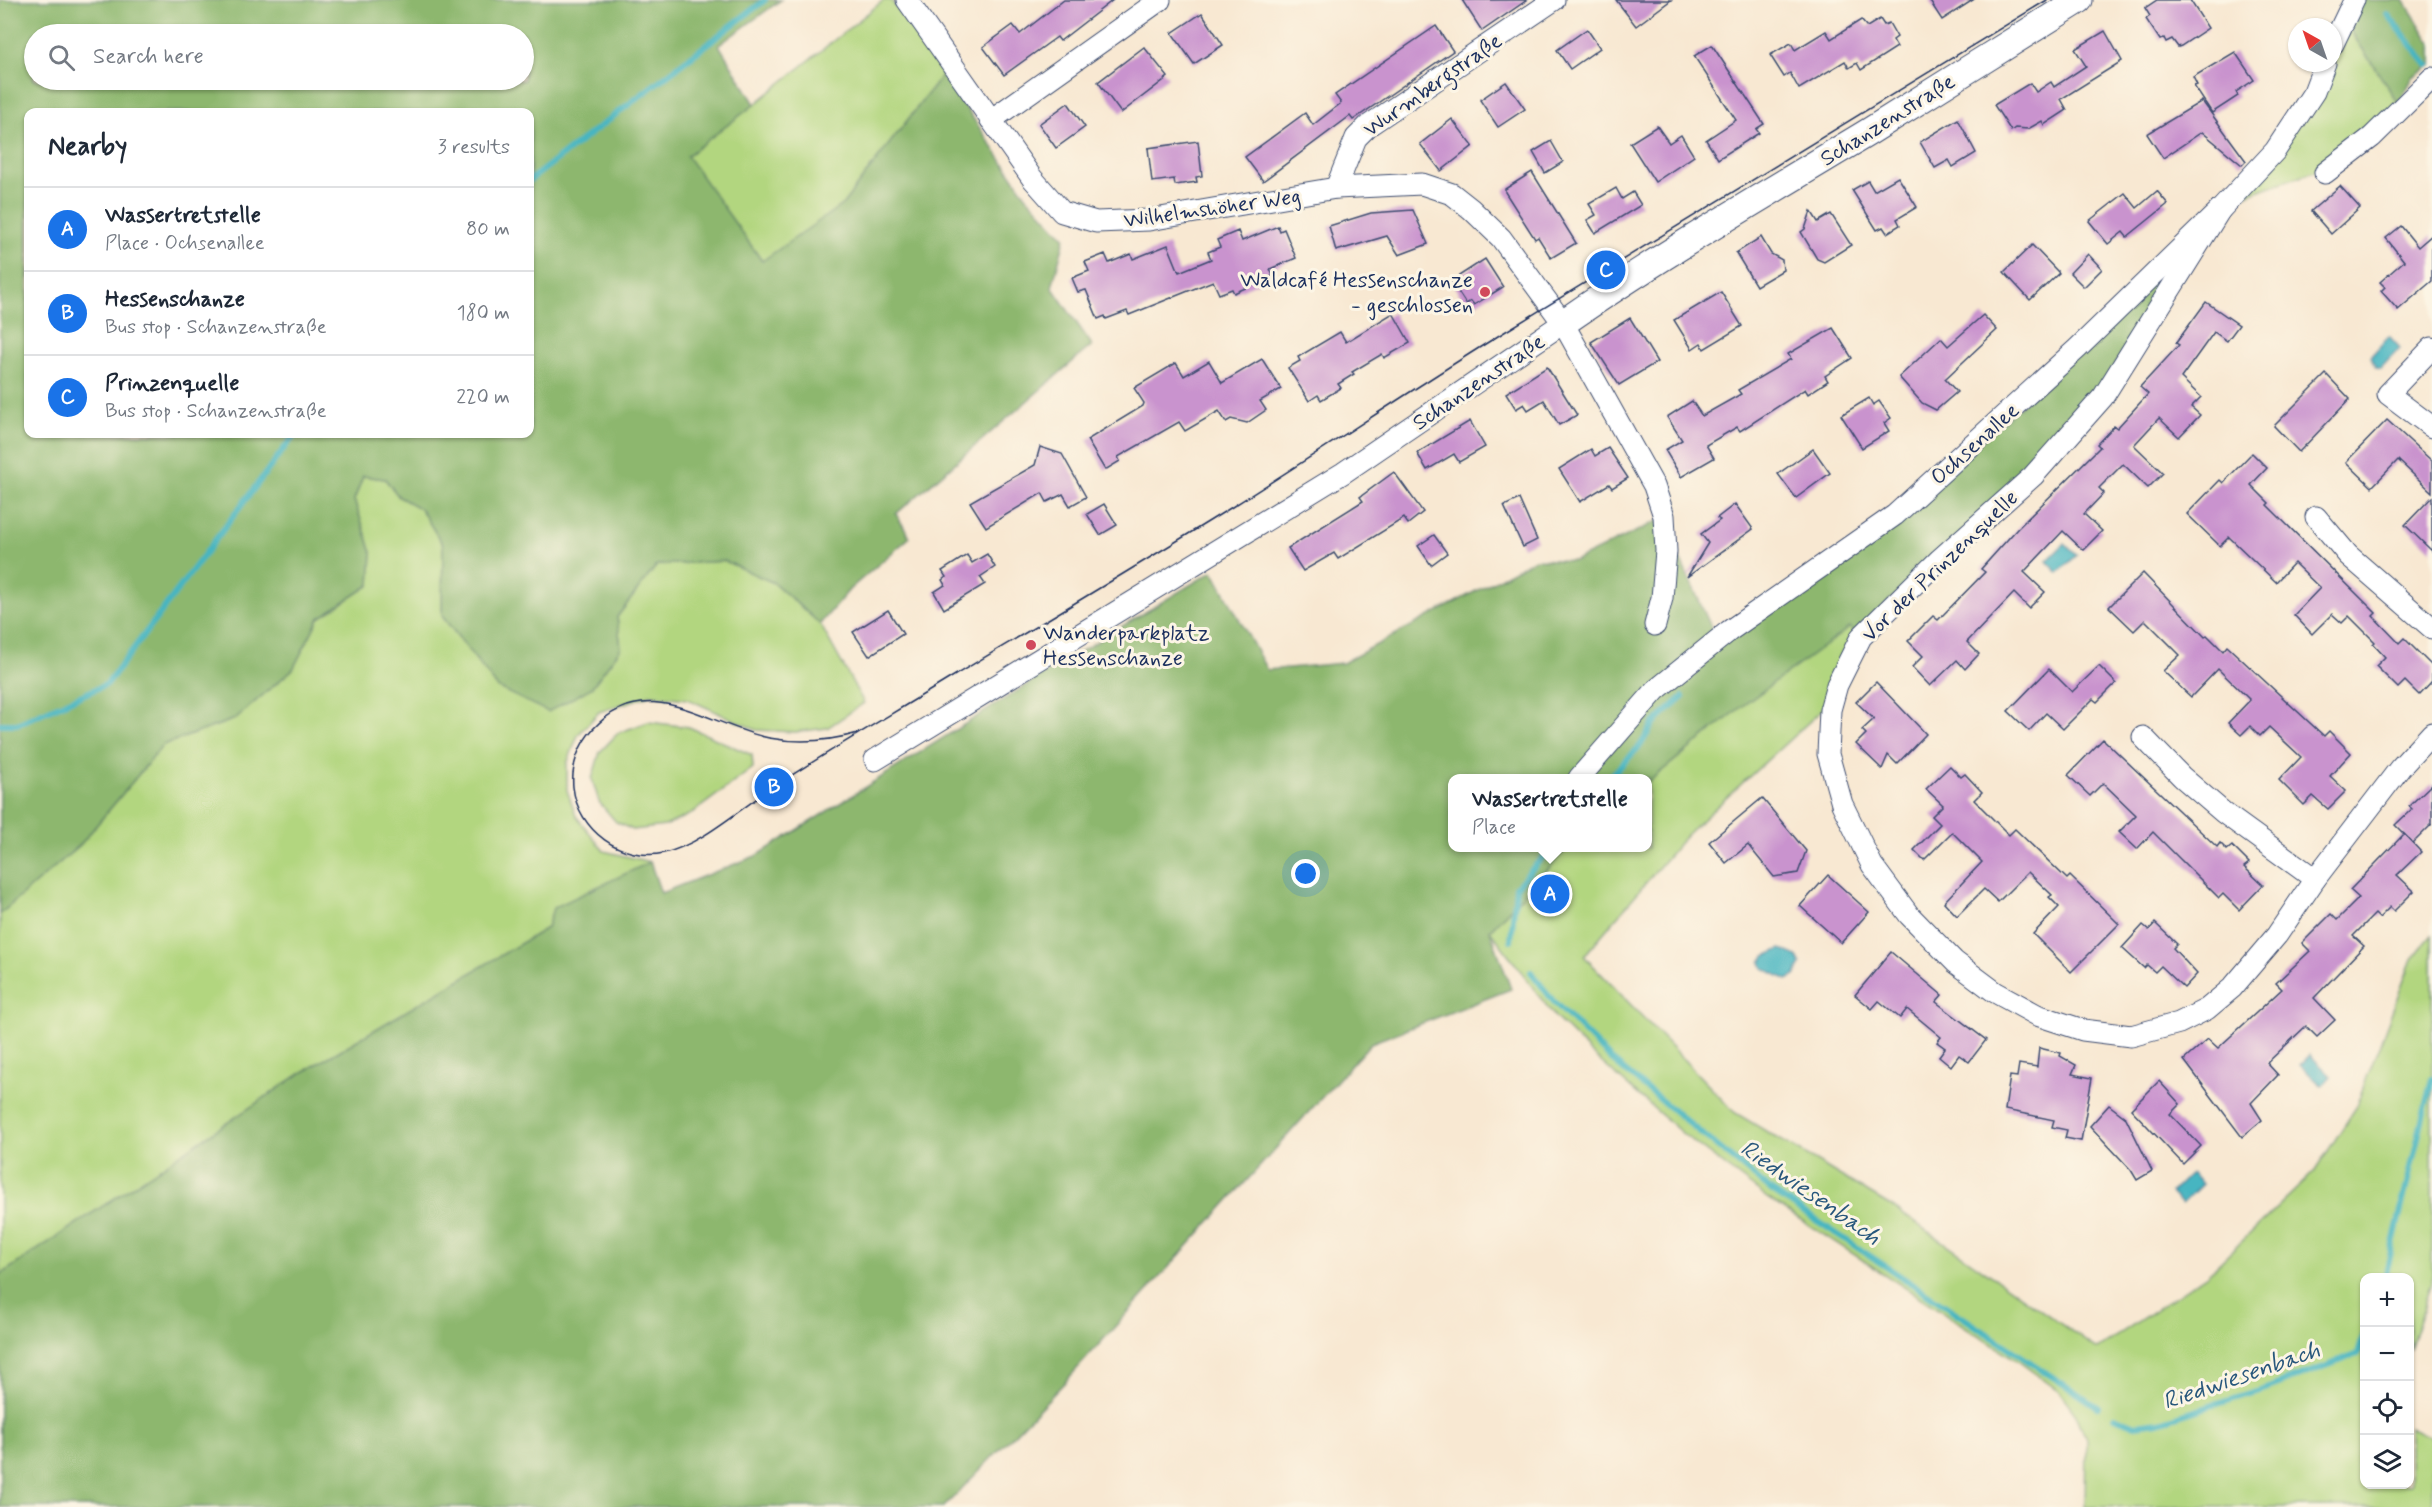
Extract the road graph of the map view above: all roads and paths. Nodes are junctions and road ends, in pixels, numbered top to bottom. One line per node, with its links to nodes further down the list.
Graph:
1 (907, 0): 9 (street, Wilhelmshöher Weg)
2 (1160, 0): 9 (street)
3 (1554, 0): 11 (street, Wurmbergstraße)
4 (2079, 0): 13 (street, Schanzenstraße)
5 (2354, 0): 6 (street)
6 (2342, 25)
7 (2322, 72): 12 (street, Ochsenallee)
8 (2432, 78): 10 (street)
9 (991, 120): 11 (street, Wilhelmshöher Weg)
10 (2325, 173)
11 (1336, 188): 13 (street, Wilhelmshöher Weg)
12 (2220, 210): 22 (street, Ochsenallee); 23 (street, Vor der Prinzenquelle)
13 (1563, 323): 17 (street, Wilhelmshöher Weg); 21 (street, Schanzenstraße)
14 (2432, 348): 15 (street)
15 (2432, 427)
16 (2316, 517): 18 (street)
17 (1655, 625)
18 (2432, 628)
19 (2432, 733): 23 (street, Vor der Prinzenquelle)
20 (2143, 737): 23 (street)
21 (875, 760)
22 (1582, 774)
23 (2315, 879)

